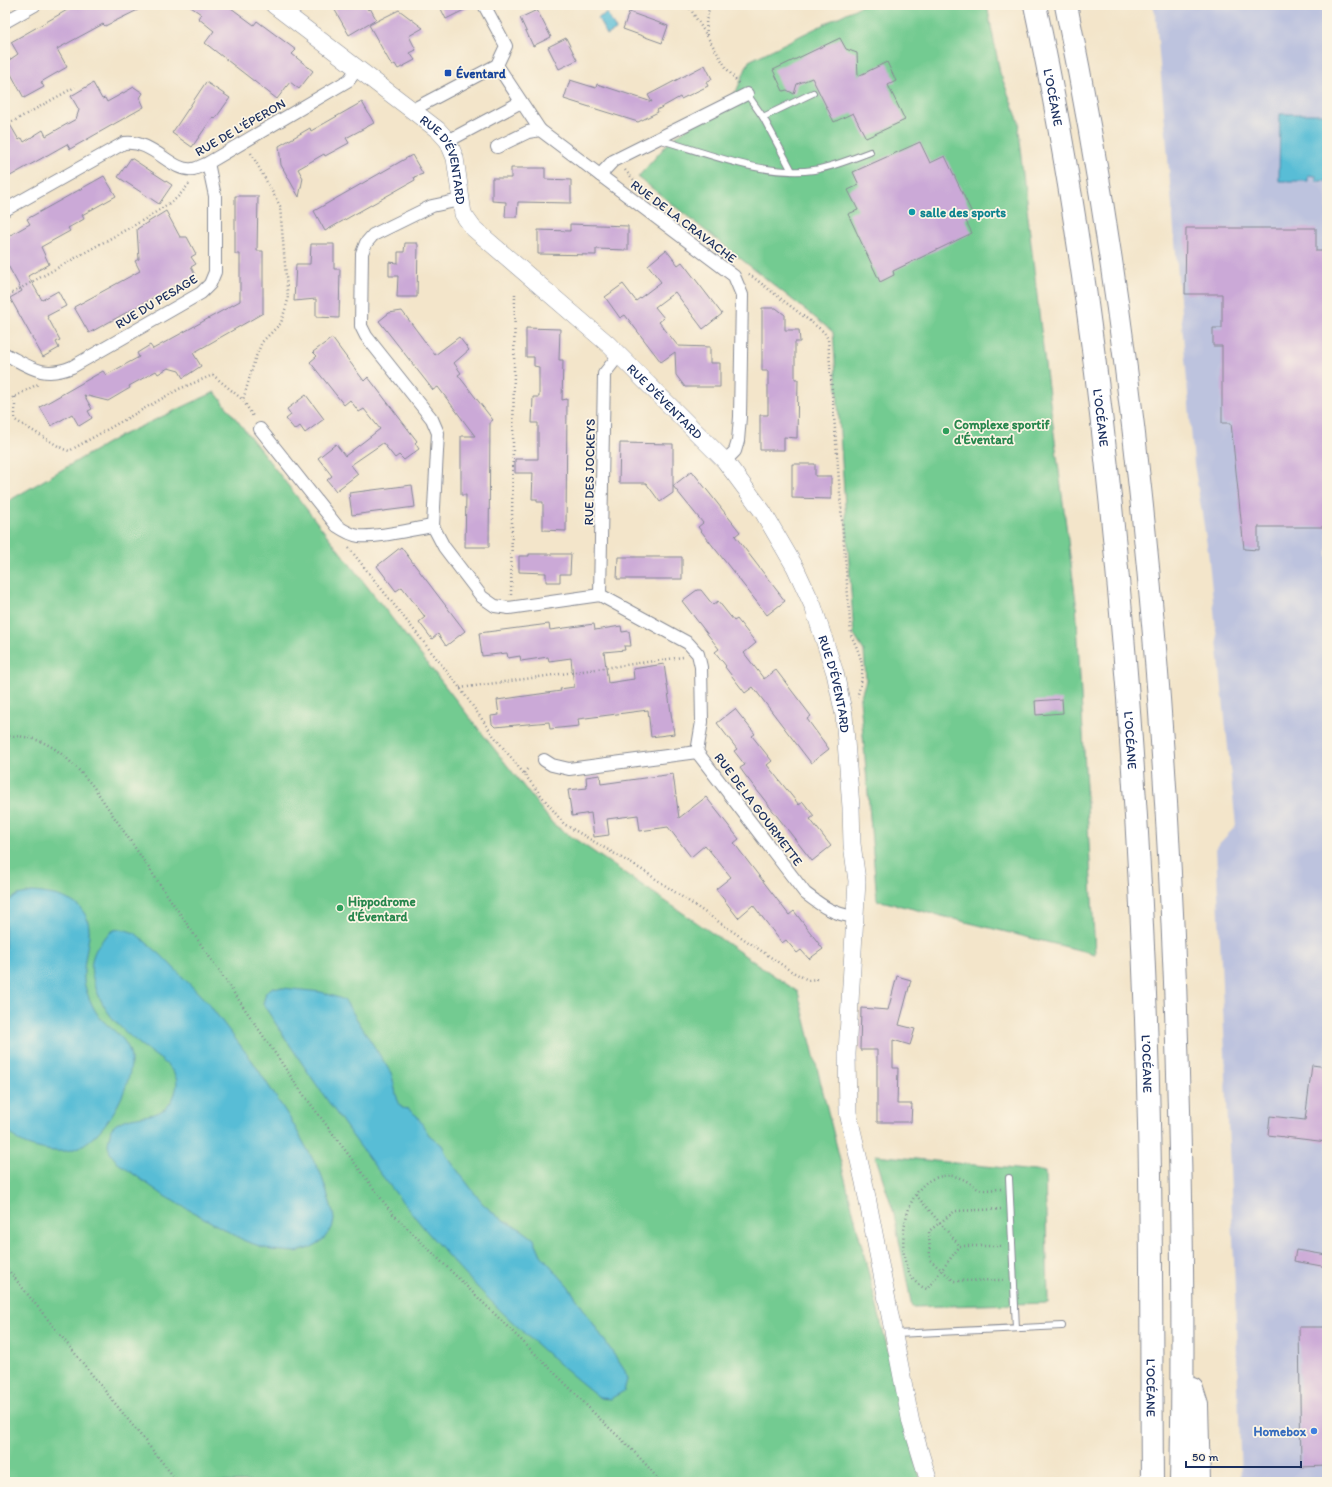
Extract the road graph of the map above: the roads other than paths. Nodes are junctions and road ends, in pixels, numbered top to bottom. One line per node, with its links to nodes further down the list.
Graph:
1 (36, 5): 6 (street)
2 (274, 5): 8 (street, RUE D'ÉVENTARD)
3 (484, 5): 7 (street)
4 (1035, 5): 39 (highway, L’OCÉANE)
5 (1066, 5): 37 (highway)
6 (5, 22)
7 (497, 65): 11 (street, RUE DE LA CRAVACHE); 12 (street)
8 (357, 69): 12 (street, RUE D'ÉVENTARD); 19 (street, RUE DE L'ÉPERON)
9 (813, 93): 13 (lane)
10 (747, 94): 13 (lane); 15 (street)
11 (521, 102): 14 (street, RUE DE LA CRAVACHE); 16 (street)
12 (412, 110): 16 (street, RUE D'ÉVENTARD)
13 (763, 117): 20 (lane)
14 (540, 130): 17 (street); 21 (street, RUE DE LA CRAVACHE)
15 (658, 139): 20 (lane); 21 (street)
16 (448, 141): 22 (street, RUE D'ÉVENTARD)
17 (497, 147)
18 (870, 152): 20 (lane)
19 (208, 163): 23 (street, RUE DE L'ÉPERON); 24 (street, RUE DU PESAGE)
20 (792, 171)
21 (600, 175): 27 (street, RUE DE LA CRAVACHE)
22 (460, 200): 25 (street, RUE D'ÉVENTARD); 28 (street)
23 (5, 210)
24 (5, 354)
25 (619, 355): 27 (street, RUE D'ÉVENTARD); 29 (street, RUE DES JOCKEYS)
26 (260, 429): 28 (street)
27 (725, 461): 32 (street, RUE D'ÉVENTARD)
28 (433, 526): 29 (street)
29 (600, 595): 30 (street, RUE DE LA GOURMETTE)
30 (697, 752): 31 (street); 32 (street, RUE DE LA GOURMETTE)
31 (544, 760)
32 (855, 917): 36 (street, RUE D'ÉVENTARD)
33 (1009, 1178): 35 (lane)
34 (1062, 1326): 35 (lane)
35 (1016, 1328): 36 (lane)
36 (894, 1334): 38 (street, RUE D'ÉVENTARD)
37 (1184, 1368): 40 (highway); 41 (highway)
38 (929, 1482)
39 (1152, 1482)
40 (1181, 1482)
41 (1199, 1482)

